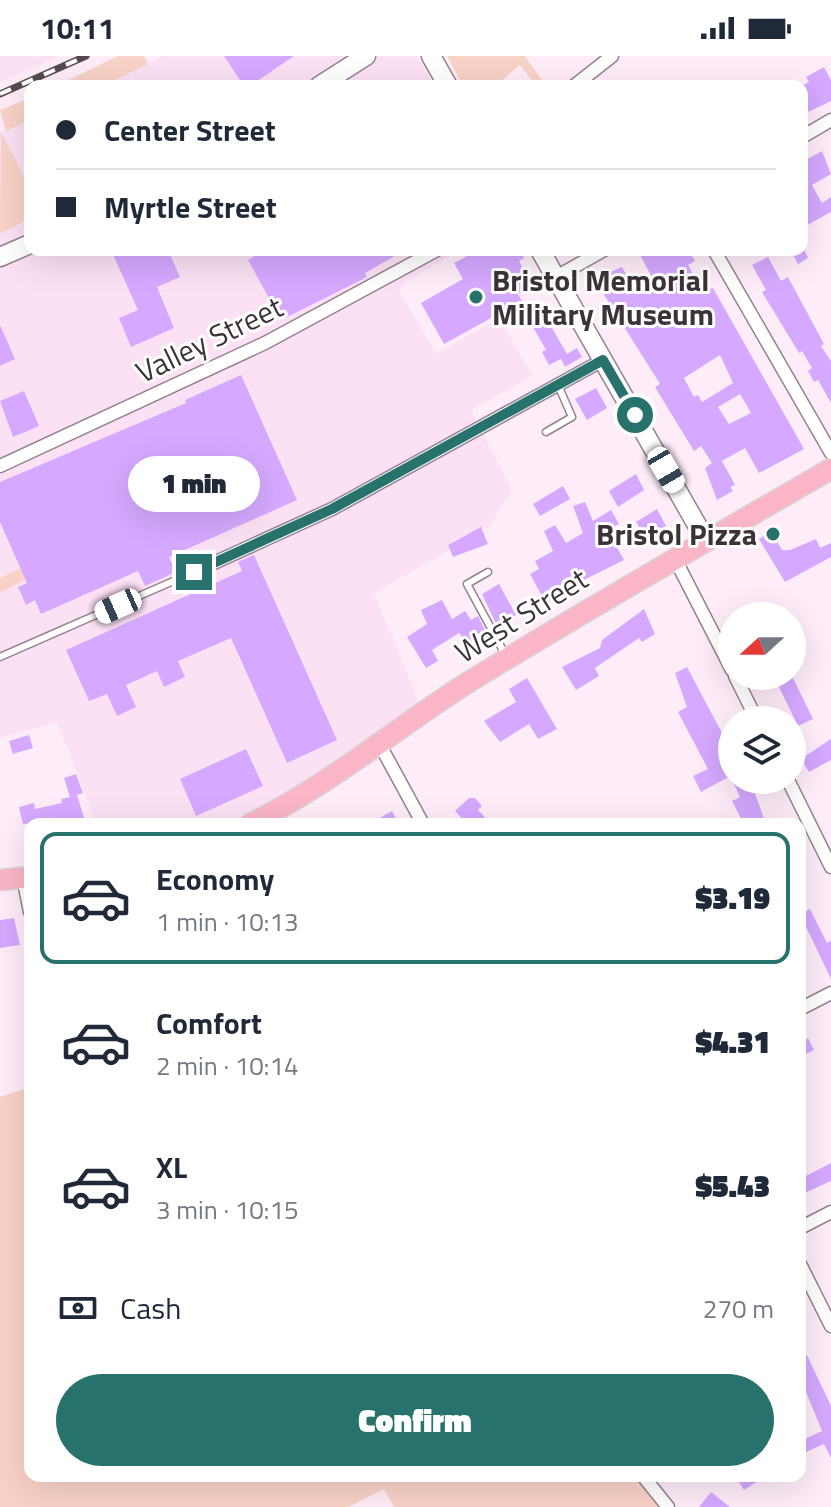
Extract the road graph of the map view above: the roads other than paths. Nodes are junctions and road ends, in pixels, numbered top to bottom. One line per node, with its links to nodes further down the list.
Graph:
1 (366, 56): 4 (street)
2 (431, 56): 5 (street)
3 (612, 56): 6 (street)
4 (328, 80)
5 (445, 80)
6 (582, 80)
7 (831, 120): 8 (street)
8 (808, 133)
9 (24, 247): 14 (street)
10 (426, 256): 20 (street, Valley Street)
11 (544, 256): 15 (street)
12 (593, 256): 15 (street)
13 (717, 256): 19 (street)
14 (0, 257)
15 (556, 277): 16 (street)
16 (603, 360): 17 (street); 22 (street)
17 (558, 385): 18 (lane); 24 (street)
18 (546, 432)
19 (831, 453)
20 (0, 466)
21 (831, 469): 22 (main road, West Street)
22 (705, 539): 23 (main road, West Street)
23 (674, 557): 26 (street); 28 (main road, West Street)
24 (194, 572): 27 (lane)
25 (488, 572): 28 (lane)
26 (718, 643)
27 (0, 657)
28 (508, 659): 29 (main road, West Street)
29 (380, 745): 31 (main road, West Street); 32 (street)
30 (795, 794): 33 (street)
31 (261, 818)
32 (420, 818)
33 (831, 867)
34 (24, 877): 35 (main road)
35 (0, 880)
36 (831, 993): 37 (street)
37 (806, 1006)
38 (831, 1212): 39 (street)
39 (806, 1225)
40 (806, 1276): 41 (street)
41 (831, 1326)
42 (648, 1482): 43 (street)
43 (668, 1507)

